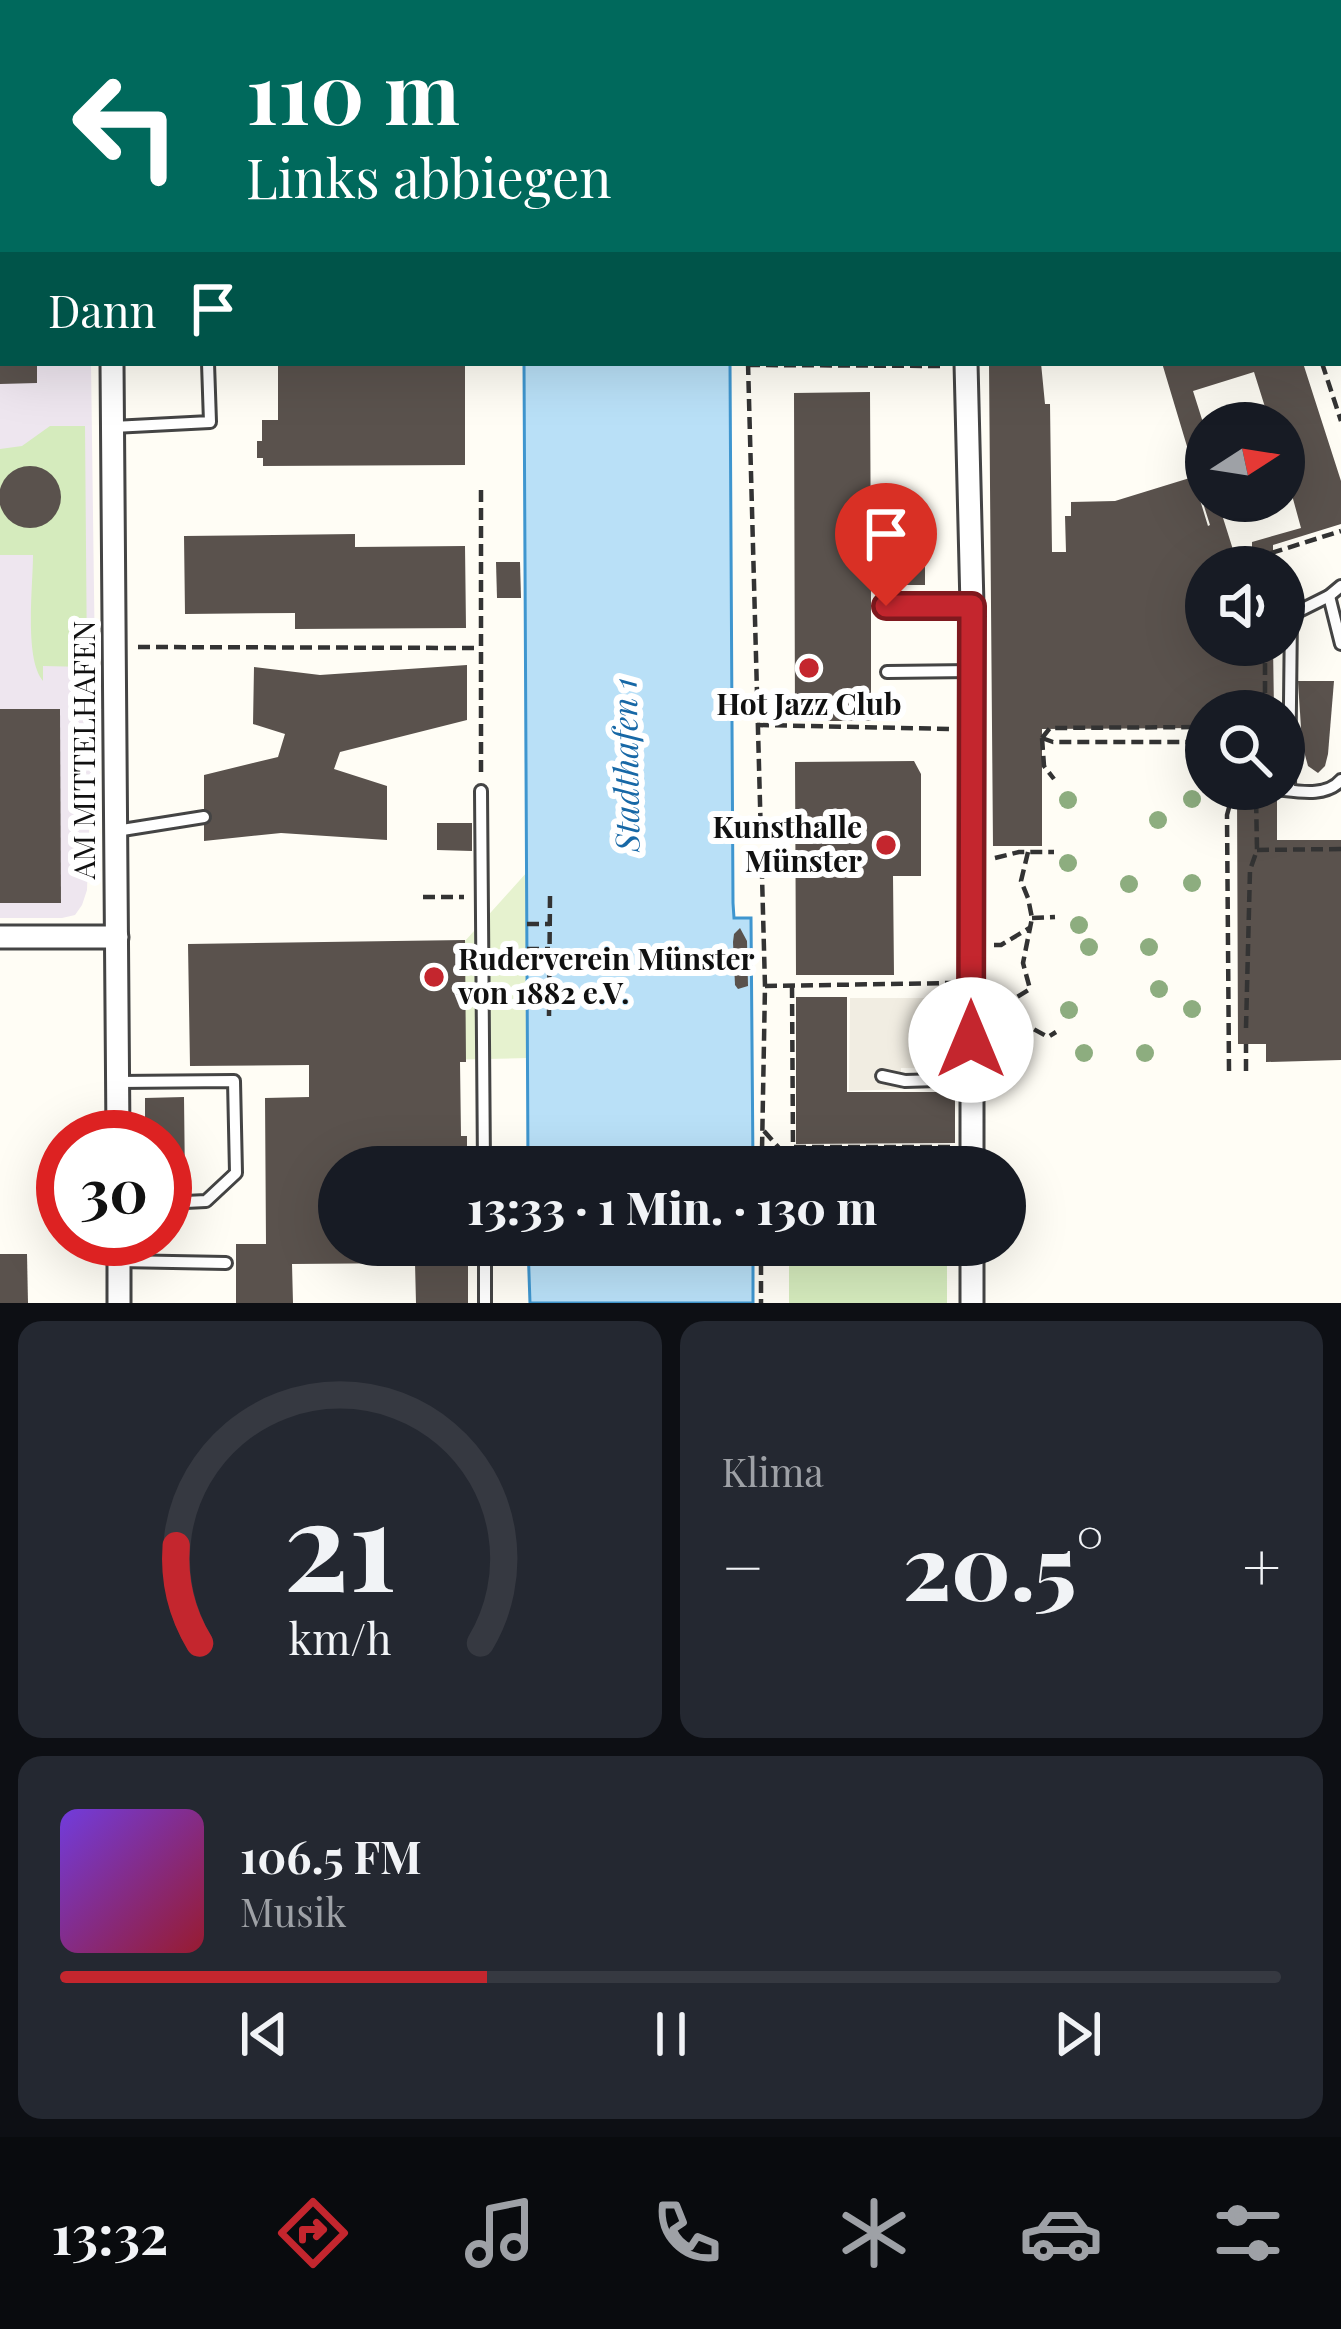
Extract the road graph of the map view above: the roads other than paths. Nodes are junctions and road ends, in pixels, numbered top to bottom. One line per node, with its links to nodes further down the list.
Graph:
1 (112, 366): 4 (street, AM MITTELHAFEN)
2 (208, 366): 4 (lane)
3 (967, 366): 8 (street)
4 (113, 427): 17 (street, AM MITTELHAFEN)
5 (1341, 586): 6 (lane)
6 (1329, 596): 9 (lane); 12 (lane)
7 (886, 606): 8 (lane)
8 (972, 606): 10 (street)
9 (1341, 644)
10 (972, 671): 11 (lane); 21 (street)
11 (886, 672)
12 (1290, 690)
13 (1341, 780): 14 (lane)
14 (1305, 790)
15 (482, 791): 24 (lane)
16 (204, 817): 17 (lane)
17 (116, 831): 19 (street, AM MITTELHAFEN)
18 (0, 937): 19 (street)
19 (117, 937): 22 (street, AM MITTELHAFEN)
20 (882, 1076): 21 (lane)
21 (971, 1079): 25 (street)
22 (118, 1082): 23 (street, AM MITTELHAFEN); 26 (lane)
23 (118, 1110)
24 (484, 1146)
25 (972, 1146)
26 (192, 1202)
27 (192, 1259): 28 (lane)
28 (226, 1263)
29 (119, 1266): 32 (street)
30 (484, 1266): 33 (lane)
31 (972, 1266): 34 (street)
32 (119, 1303)
33 (485, 1303)
34 (972, 1303)

